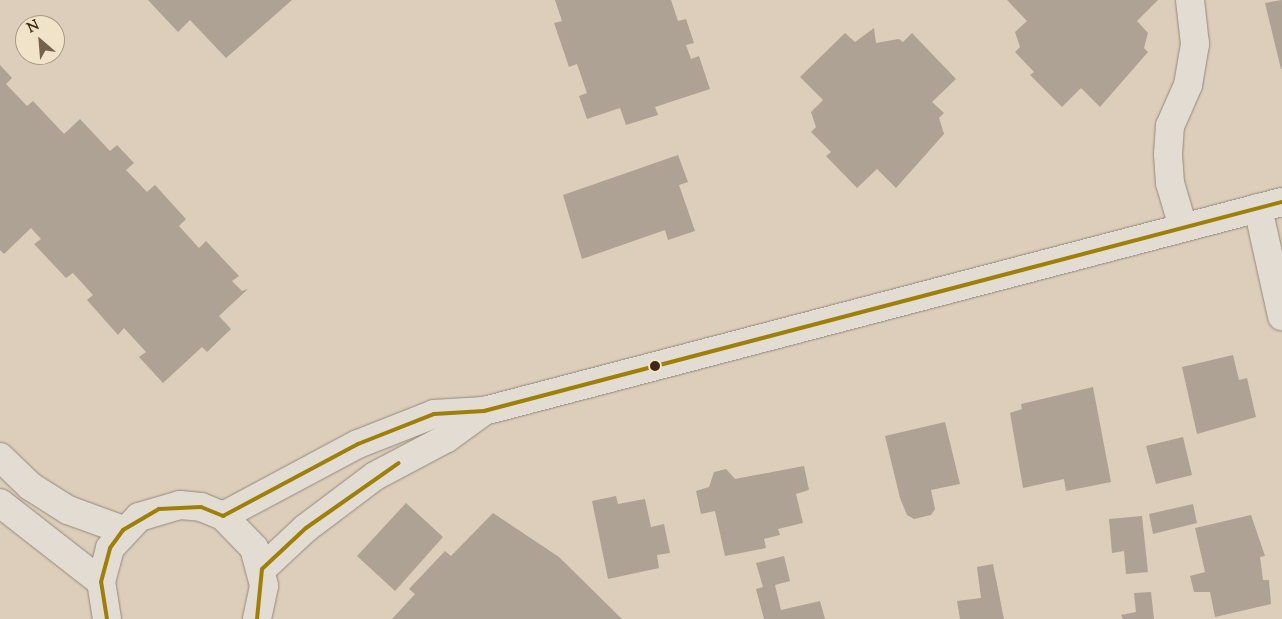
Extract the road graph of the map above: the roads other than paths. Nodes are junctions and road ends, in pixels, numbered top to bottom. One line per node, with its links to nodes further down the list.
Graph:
1 (1190, 0): 3 (main road)
2 (1270, 205): 3 (main road); 4 (main road)
3 (1183, 226): 5 (main road)
4 (1282, 316)
5 (484, 411): 8 (main road); 10 (main road)
6 (0, 457): 9 (main road)
7 (0, 503): 11 (main road)
8 (223, 516): 9 (main road); 10 (main road)
9 (123, 530): 11 (main road)
10 (262, 569): 13 (main road)
11 (101, 582): 12 (main road)
12 (107, 619)
13 (257, 619)

